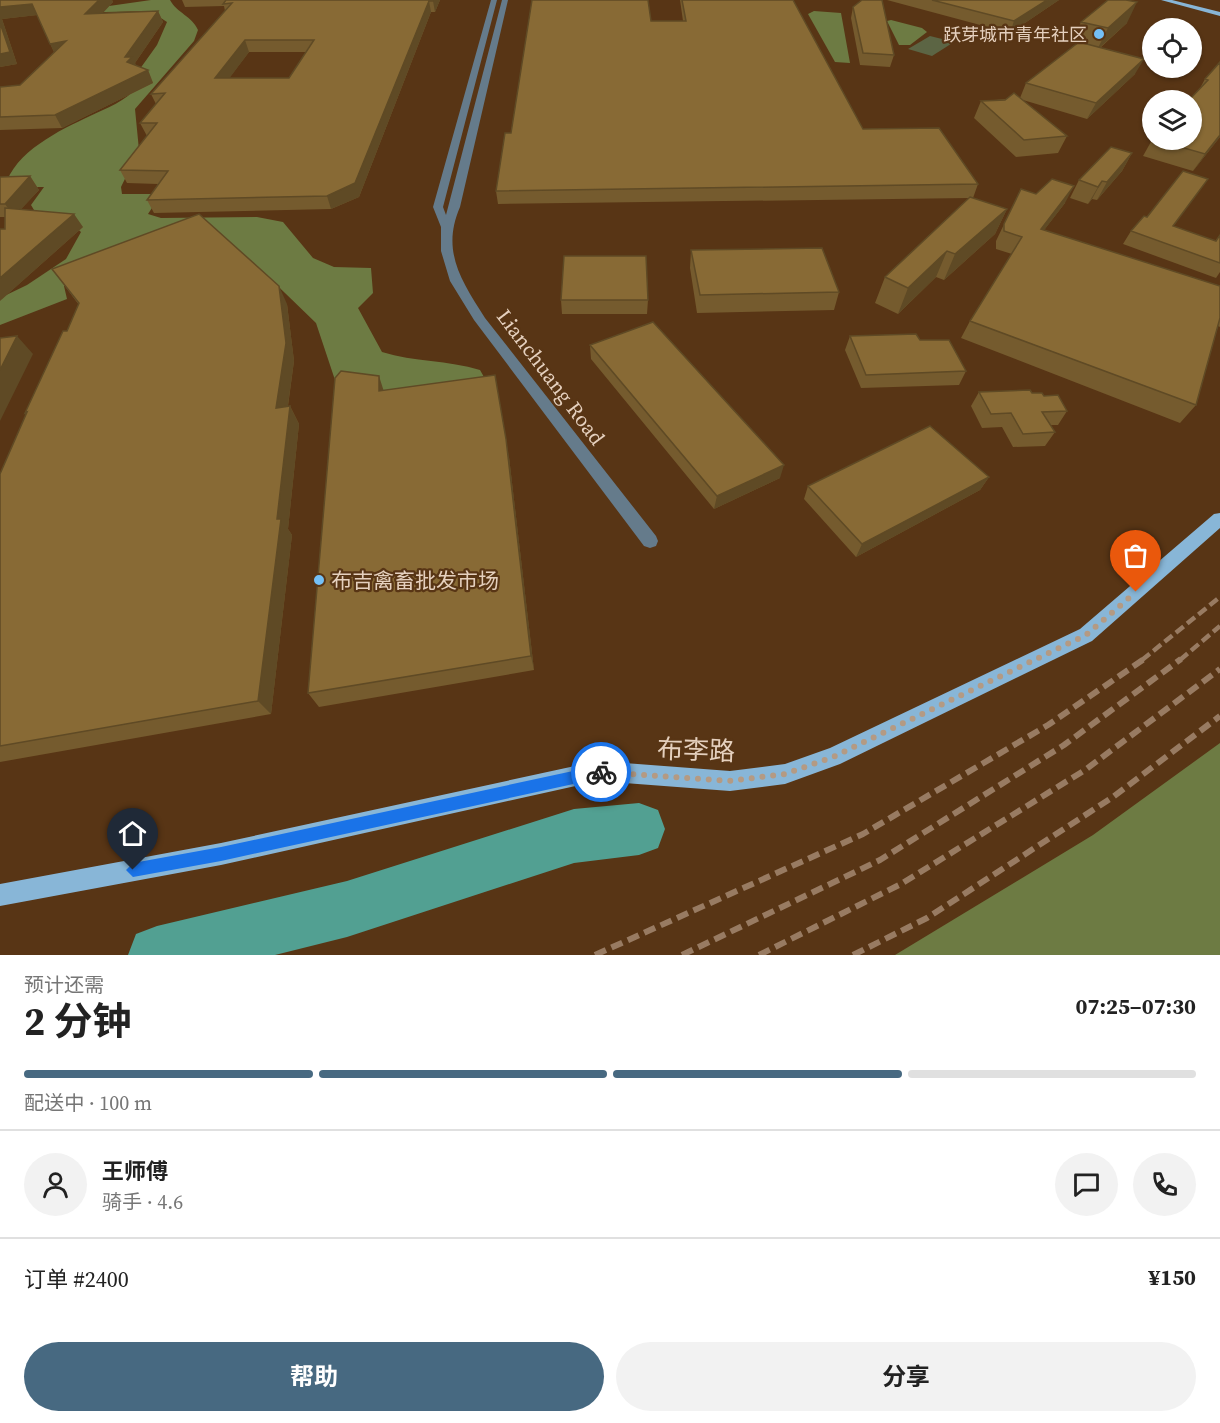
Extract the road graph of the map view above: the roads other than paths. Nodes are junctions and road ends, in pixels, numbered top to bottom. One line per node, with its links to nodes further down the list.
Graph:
1 (494, 0): 7 (street, Lianchuang Road)
2 (505, 0): 7 (street, Lianchuang Road)
3 (1164, 0): 6 (main road)
4 (1199, 0): 5 (main road)
5 (1220, 5)
6 (1220, 14)
7 (446, 226): 9 (street, Lianchuang Road)
8 (1220, 519): 10 (main road, 布李路)
9 (650, 541)
10 (0, 895)

